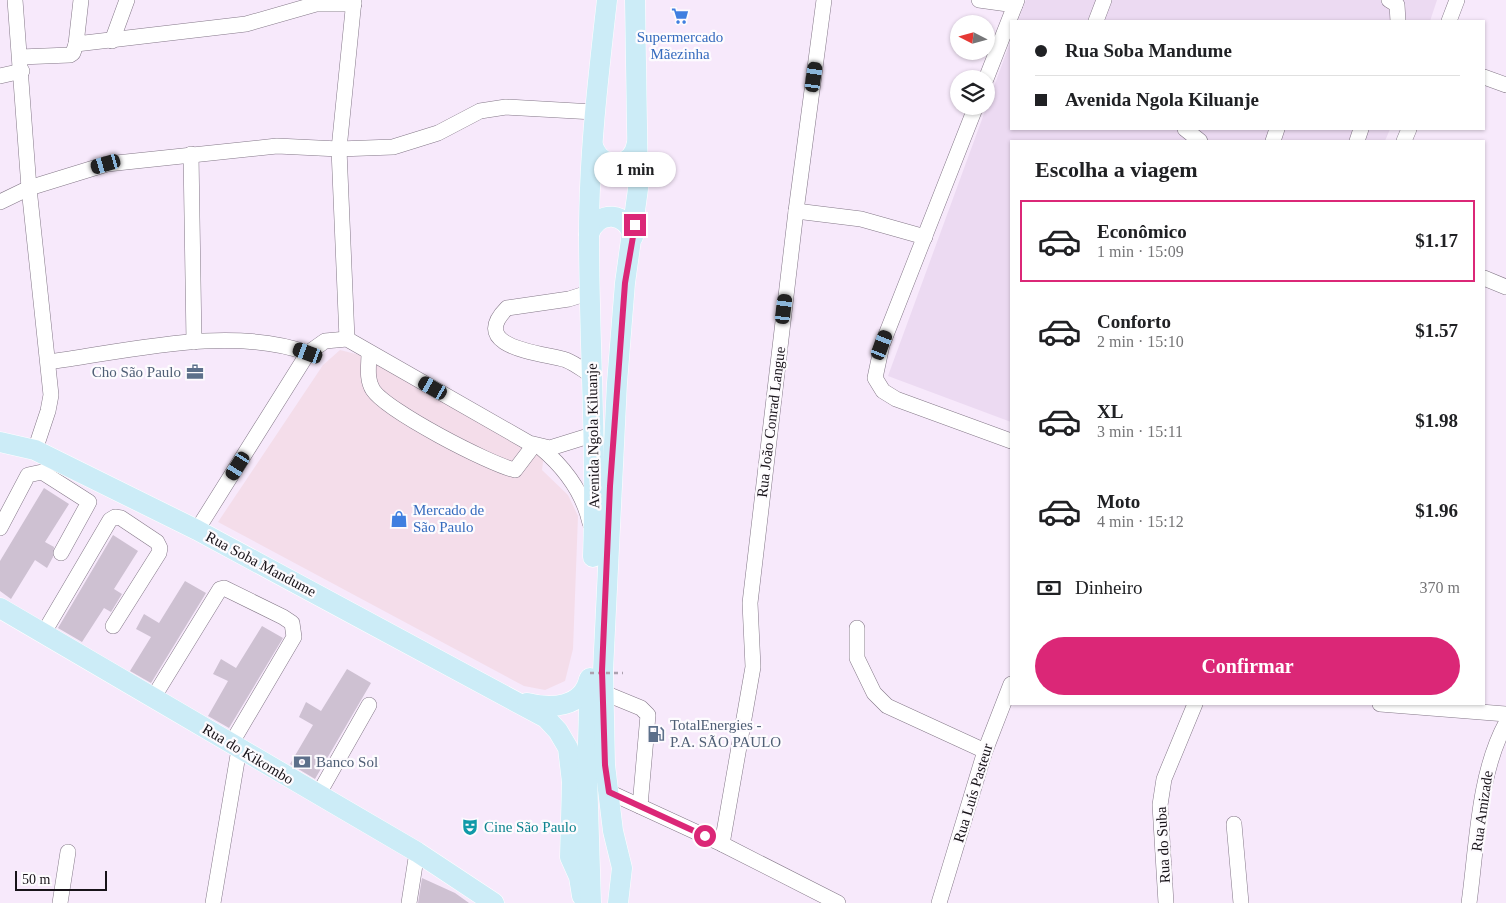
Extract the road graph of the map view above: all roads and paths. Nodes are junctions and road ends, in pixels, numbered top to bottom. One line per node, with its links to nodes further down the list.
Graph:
1 (15, 0): 18 (street)
2 (81, 0): 17 (street)
3 (127, 0): 16 (street)
4 (607, 0): 23 (main road, Avenida Ngola Kiluanje)
5 (635, 0): 27 (main road, Avenida Ngola Kiluanje)
6 (824, 0): 33 (street, Rua João Conrad Langue)
7 (979, 0): 12 (street)
8 (1104, 0): 13 (street)
9 (1389, 0): 14 (street)
10 (1457, 0): 15 (street)
11 (354, 2): 16 (street); 29 (street)
12 (1016, 2): 19 (street)
13 (1096, 20)
14 (1398, 20)
15 (1449, 20)
16 (112, 41): 17 (street)
17 (76, 44): 18 (street)
18 (21, 64): 20 (street); 31 (street)
19 (990, 70)
20 (0, 76)
21 (1485, 77): 22 (street)
22 (1506, 85)
23 (594, 112): 28 (main road, Avenida Ngola Kiluanje); 29 (street)
24 (972, 115): 35 (street)
25 (1186, 130): 26 (street)
26 (1199, 140)
27 (636, 143): 28 (main road); 36 (main road, Avenida Ngola Kiluanje)
28 (593, 146): 34 (main road, Avenida Ngola Kiluanje)
29 (339, 149): 30 (street); 40 (street)
30 (191, 154): 31 (street); 41 (street)
31 (29, 188): 32 (street); 44 (street)
32 (0, 202)
33 (796, 211): 35 (street); 75 (street, Rua João Conrad Langue)
34 (589, 234): 36 (main road); 39 (main road, Avenida Ngola Kiluanje)
35 (925, 237): 48 (street)
36 (633, 238): 60 (main road, Avenida Ngola Kiluanje)
37 (1485, 278): 38 (street)
38 (1506, 287)
39 (590, 292): 45 (main road, Avenida Ngola Kiluanje); 45 (street)
40 (346, 339): 42 (street); 43 (street)
41 (194, 342): 42 (street); 44 (street)
42 (308, 353): 52 (street)
43 (369, 353): 49 (street); 49 (street)
44 (49, 362): 50 (street)
45 (593, 376): 46 (main road, Avenida Ngola Kiluanje)
46 (595, 434): 49 (street); 53 (main road, Avenida Ngola Kiluanje)
47 (4, 440): 50 (main road, Rua Soba Mandume)
48 (1010, 441)
49 (537, 446): 53 (street)
50 (35, 450): 52 (main road, Rua Soba Mandume)
51 (0, 528): 54 (street)
52 (197, 530): 63 (main road, Rua Soba Mandume)
53 (594, 538): 60 (main road, Avenida Ngola Kiluanje)
54 (61, 554)
55 (0, 608): 58 (main road, Rua do Kikombo)
56 (113, 626): 58 (street)
57 (857, 628): 70 (street)
58 (43, 634): 62 (main road, Rua do Kikombo)
59 (623, 673): 60 (path, bridge)
60 (594, 681): 63 (main road); 71 (main road, Avenida Ngola Kiluanje); 73 (street); 83 (main road, Avenida Ngola Kiluanje)
61 (1010, 687): 70 (street, Rua Luís Pasteur)
62 (153, 698): 69 (main road, Rua do Kikombo); 69 (street)
63 (516, 700): 82 (main road)
64 (369, 705): 72 (street)
65 (1195, 705): 87 (street, Rua do Suba)
66 (1393, 705): 67 (street)
67 (1506, 714)
68 (1506, 723): 89 (street, Rua Amizade)
69 (235, 746): 72 (main road, Rua do Kikombo); 79 (street)
70 (985, 751): 86 (street, Rua Luís Pasteur)
71 (609, 792): 73 (street); 84 (main road, Avenida Ngola Kiluanje)
72 (318, 795): 77 (main road, Rua do Kikombo)
73 (640, 806): 75 (street)
74 (1234, 824): 88 (street)
75 (722, 844): 85 (street)
76 (68, 852): 78 (street)
77 (416, 852): 80 (street); 81 (main road, Rua do Kikombo)
78 (60, 903)
79 (213, 903)
80 (409, 903)
81 (494, 903)
82 (581, 903)
83 (592, 903)
84 (618, 903)
85 (838, 903)
86 (939, 903)
87 (1166, 903)
88 (1241, 903)
89 (1469, 903)

